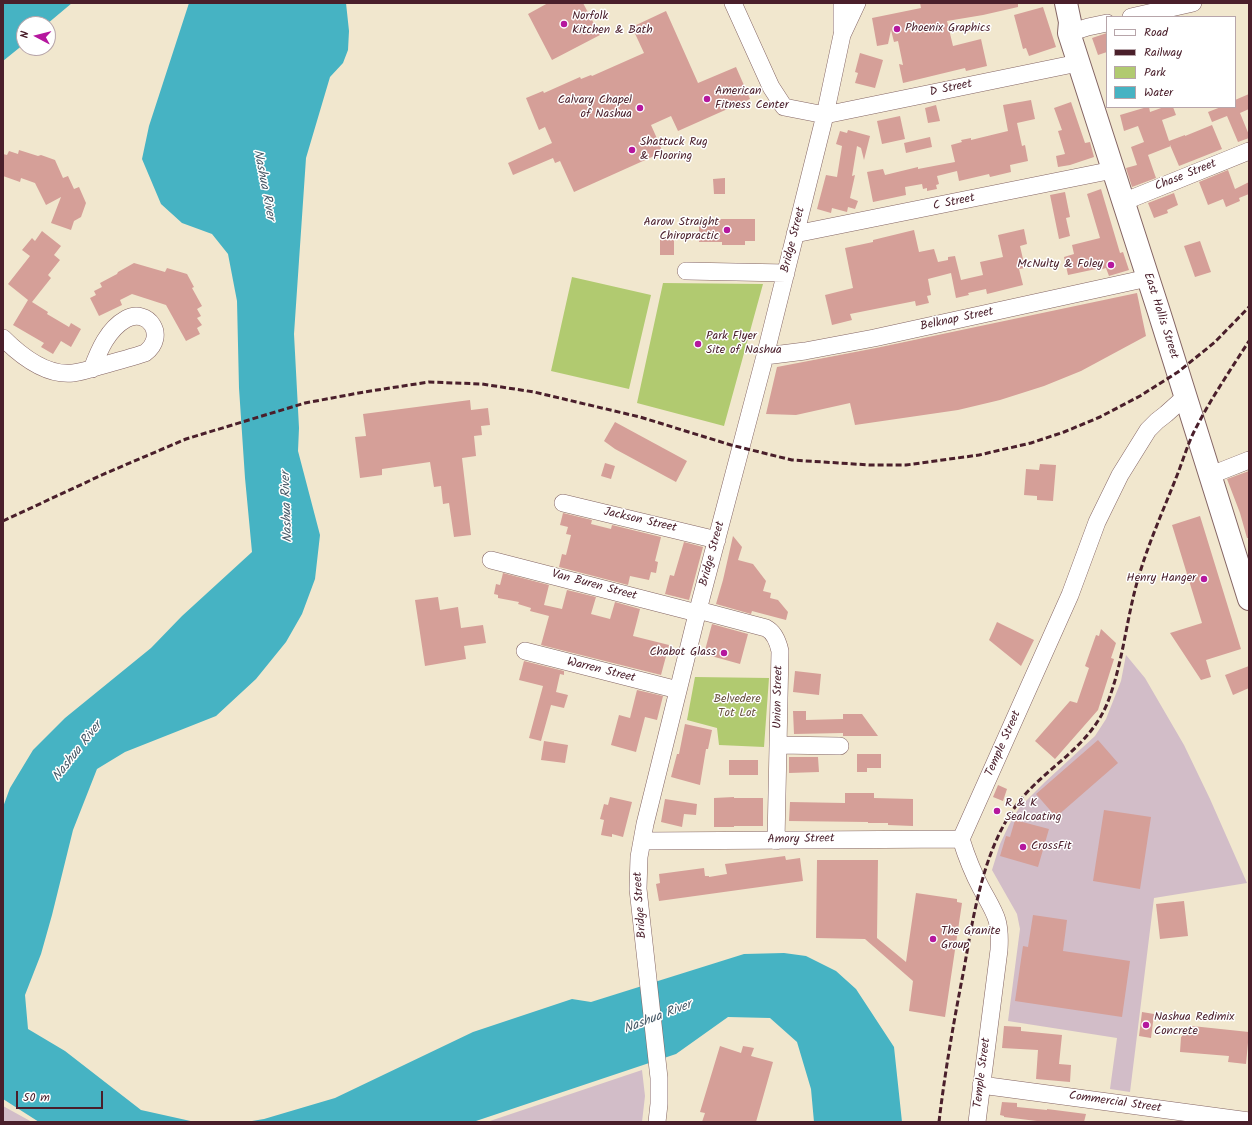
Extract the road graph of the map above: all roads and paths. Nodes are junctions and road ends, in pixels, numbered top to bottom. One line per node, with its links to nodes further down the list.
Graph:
1 (733, 3): 12 (street)
2 (842, 3): 10 (street, Bridge Street)
3 (857, 3): 10 (street, Bridge Street)
4 (1054, 3): 9 (main road, East Hollis Street)
5 (1066, 3): 9 (main road, East Hollis Street)
6 (1193, 3): 7 (street)
7 (1135, 16)
8 (1106, 23): 9 (street)
9 (1069, 33): 11 (main road, East Hollis Street)
10 (842, 35): 12 (street, Bridge Street)
11 (1078, 63): 12 (street, D Street); 14 (main road, East Hollis Street)
12 (825, 115): 16 (street, Bridge Street)
13 (1249, 151): 15 (street, Chase Street)
14 (1113, 170): 15 (main road, East Hollis Street); 16 (street, C Street)
15 (1123, 202): 19 (main road, East Hollis Street)
16 (795, 234): 18 (street, Bridge Street)
17 (686, 271): 18 (street)
18 (786, 273): 21 (street, Bridge Street)
19 (1148, 278): 21 (street, Belknap Street); 23 (main road, East Hollis Street)
20 (3, 338): 22 (street)
21 (765, 356): 27 (street, Bridge Street)
22 (92, 369)
23 (1186, 396): 25 (main road, East Hollis Street); 35 (street, Temple Street)
24 (1249, 460): 25 (street)
25 (1211, 475): 29 (main road, East Hollis Street)
26 (563, 503): 27 (street, Jackson Street)
27 (717, 540): 30 (street, Bridge Street)
28 (491, 560): 30 (street, Van Buren Street)
29 (1249, 597)
30 (698, 611): 32 (street, Bridge Street); 33 (street, Union Street)
31 (525, 651): 32 (street, Warren Street)
32 (678, 690): 37 (street, Bridge Street)
33 (778, 745): 34 (street); 36 (street, Union Street)
34 (840, 746)
35 (961, 839): 36 (street, Amory Street); 38 (street, Temple Street)
36 (776, 840): 37 (street, Amory Street)
37 (642, 841): 40 (street, Bridge Street)
38 (981, 1085): 39 (street, Commercial Street); 41 (street, Temple Street)
39 (1249, 1121)
40 (657, 1122)
41 (977, 1122)

